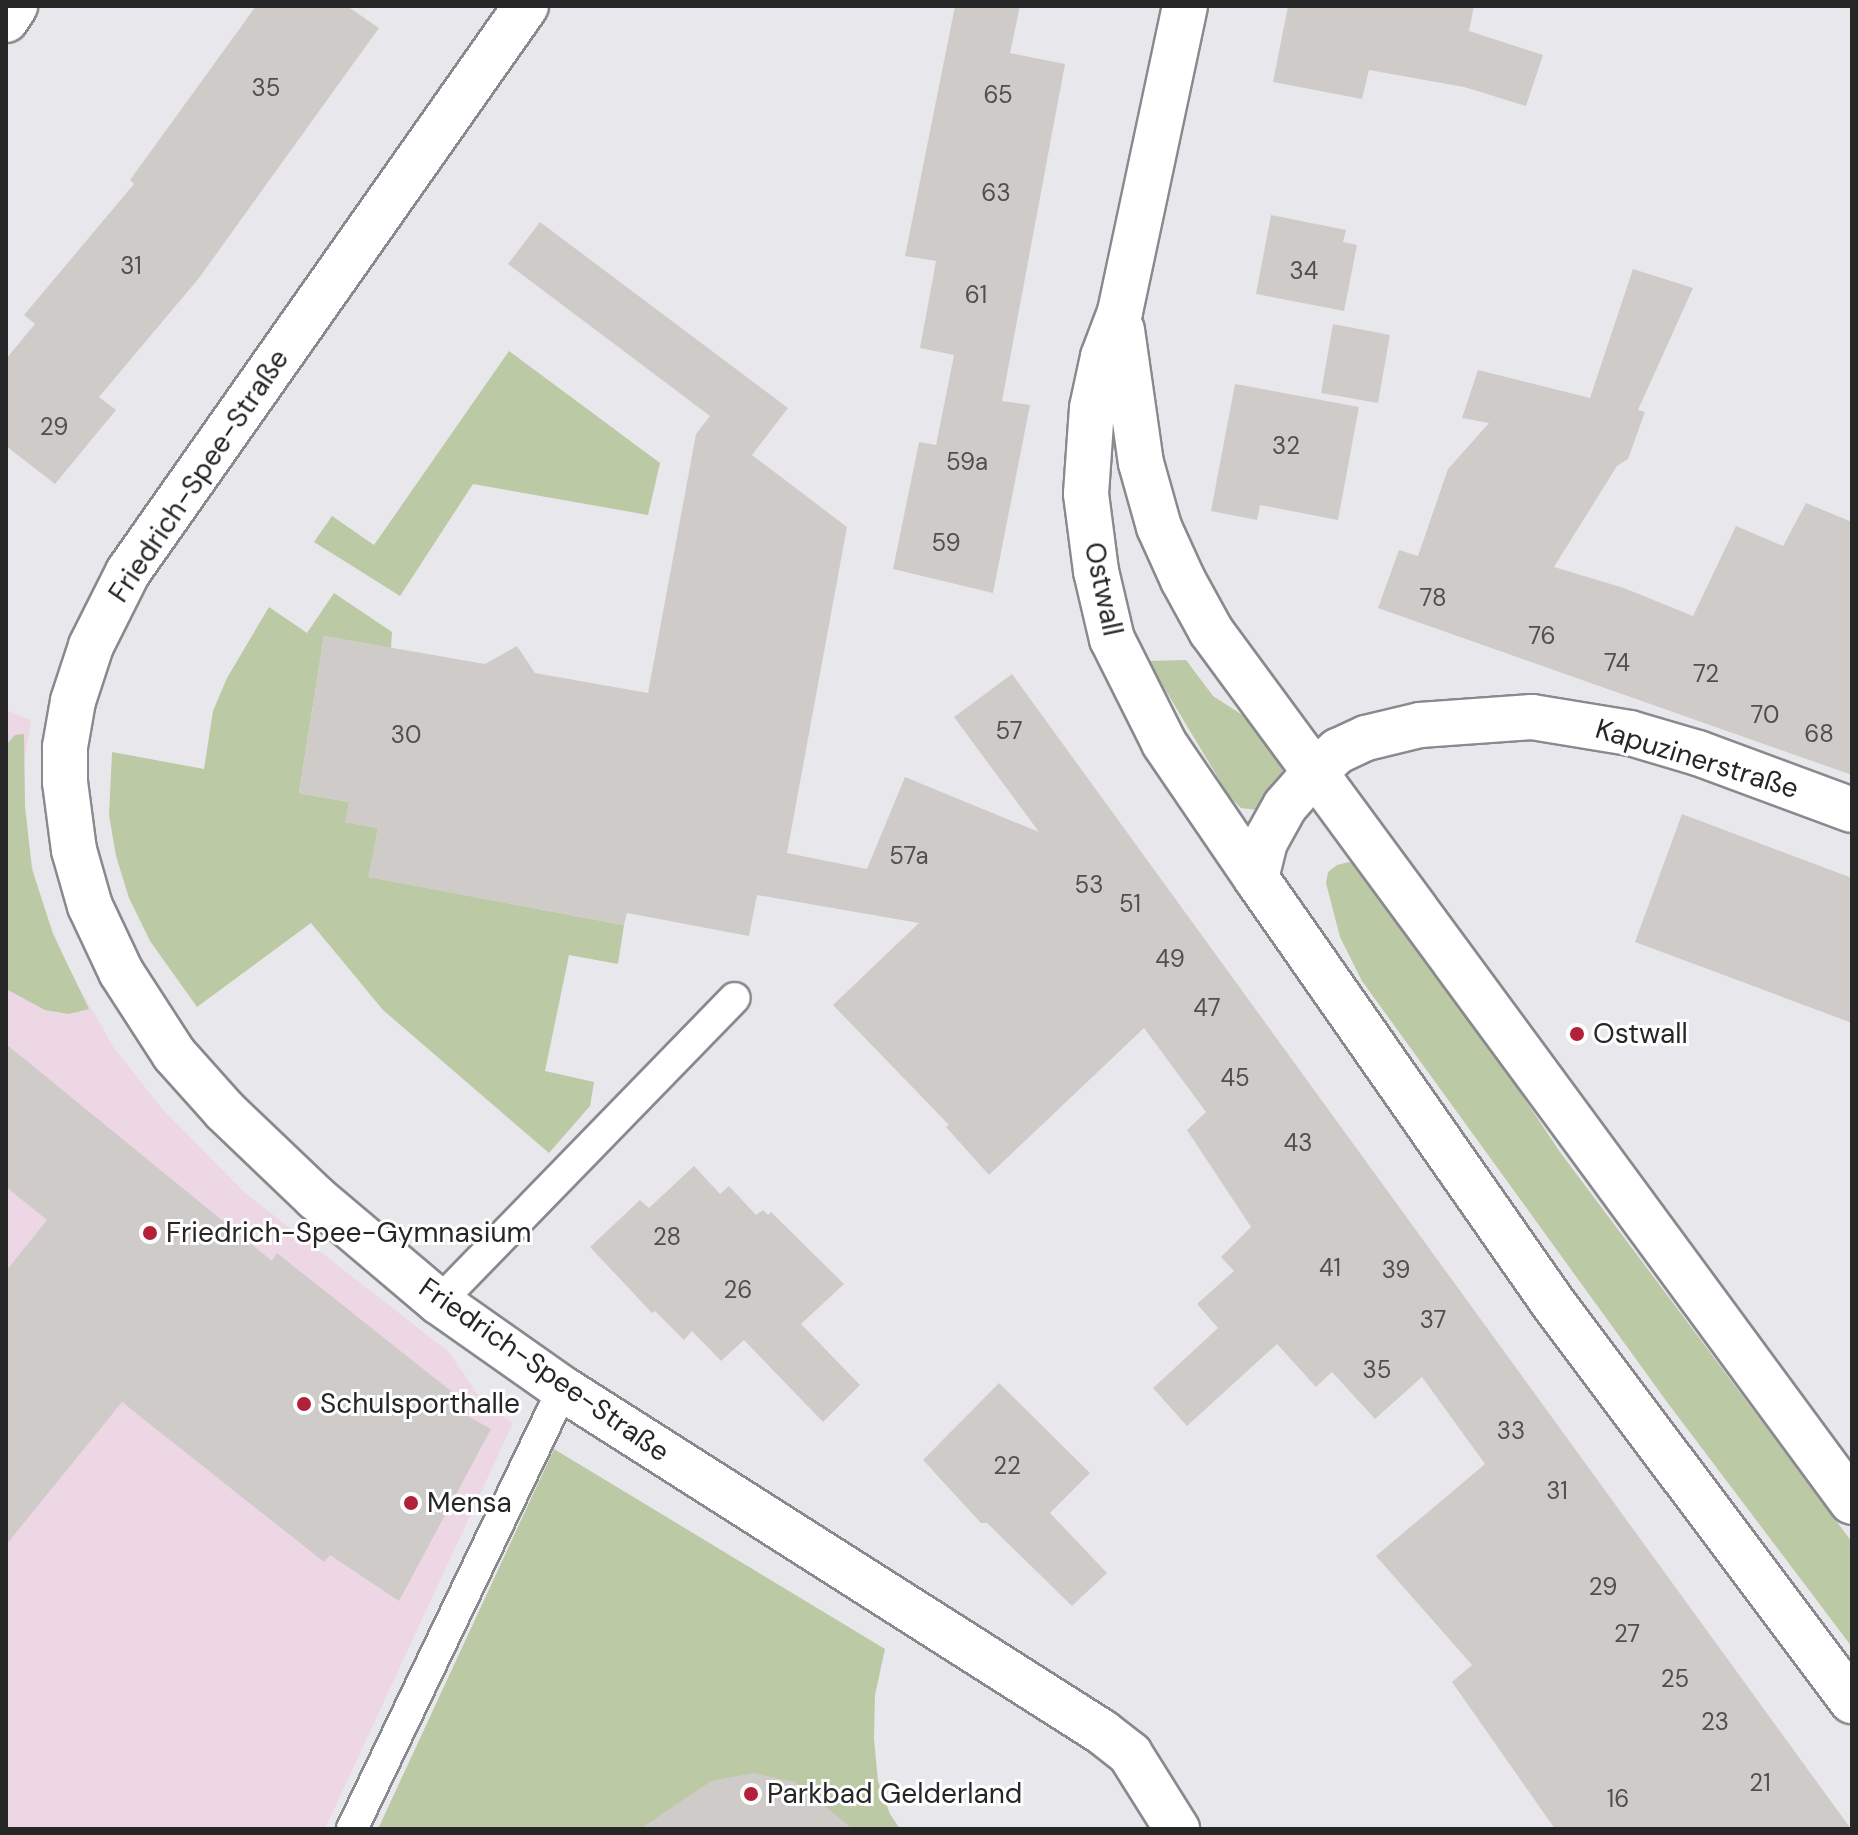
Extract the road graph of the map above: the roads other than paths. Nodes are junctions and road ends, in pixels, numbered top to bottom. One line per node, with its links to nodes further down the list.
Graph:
1 (15, 6): 4 (main road)
2 (526, 6): 10 (main road, Friedrich-Spee-Straße)
3 (1185, 6): 5 (main road, Ostwall)
4 (6, 20)
5 (1120, 312): 6 (main road, Ostwall); 8 (main road, Ostwall)
6 (1314, 773): 7 (main road, Kapuzinerstraße); 8 (main road); 12 (main road, Ostwall)
7 (1852, 810)
8 (1256, 878): 13 (main road, Ostwall)
9 (735, 998): 10 (lane)
10 (439, 1302): 11 (main road, Friedrich-Spee-Straße)
11 (563, 1389): 14 (lane); 15 (main road, Friedrich-Spee-Straße)
12 (1852, 1502)
13 (1852, 1701)
14 (352, 1829)
15 (1177, 1829)

